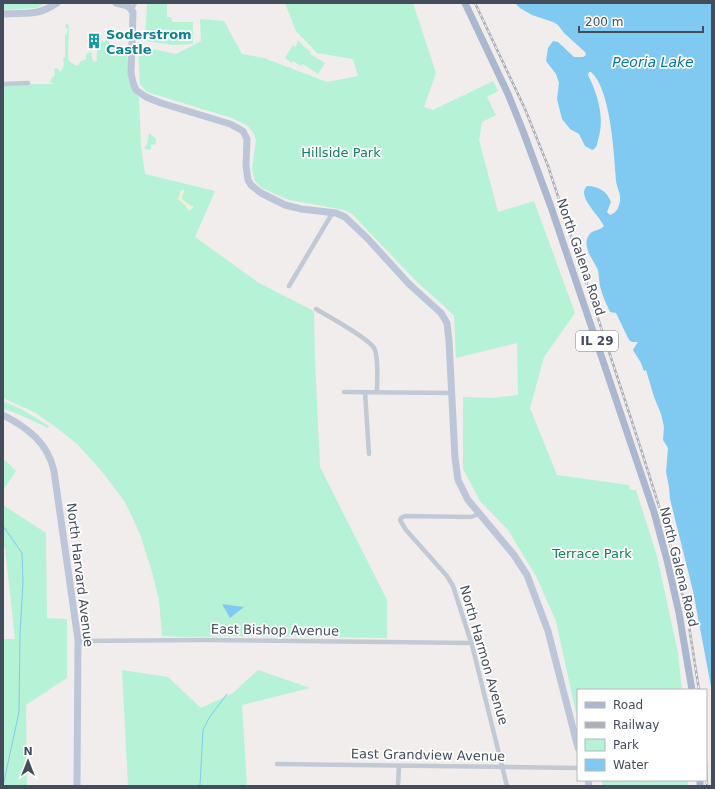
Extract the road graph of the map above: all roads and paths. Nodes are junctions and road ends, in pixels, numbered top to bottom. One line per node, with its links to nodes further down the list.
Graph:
1 (57, 3): 5 (street)
2 (116, 3): 4 (street)
3 (465, 3): 20 (main road, North Galena Road / IL 29)
4 (133, 6): 8 (street)
5 (3, 14)
6 (28, 83): 7 (street)
7 (3, 84)
8 (333, 212): 9 (street); 14 (street)
9 (289, 286)
10 (316, 309): 13 (street)
11 (344, 392): 12 (street)
12 (366, 392): 13 (street); 16 (street)
13 (377, 392): 14 (street)
14 (452, 392): 17 (street)
15 (3, 415): 18 (street, North Harvard Avenue)
16 (369, 454)
17 (479, 514): 19 (street, North Harmon Avenue); 21 (street)
18 (78, 641): 19 (street, East Bishop Avenue); 26 (street, North Harvard Avenue)
19 (471, 643): 24 (street, North Harmon Avenue)
20 (692, 689)
21 (577, 744)
22 (277, 764): 23 (street, East Grandview Avenue)
23 (399, 766): 24 (street, East Grandview Avenue); 27 (street)
24 (503, 767): 25 (street, East Grandview Avenue); 28 (street, North Harmon Avenue)
25 (577, 768)
26 (77, 786)
27 (398, 786)
28 (507, 786)

